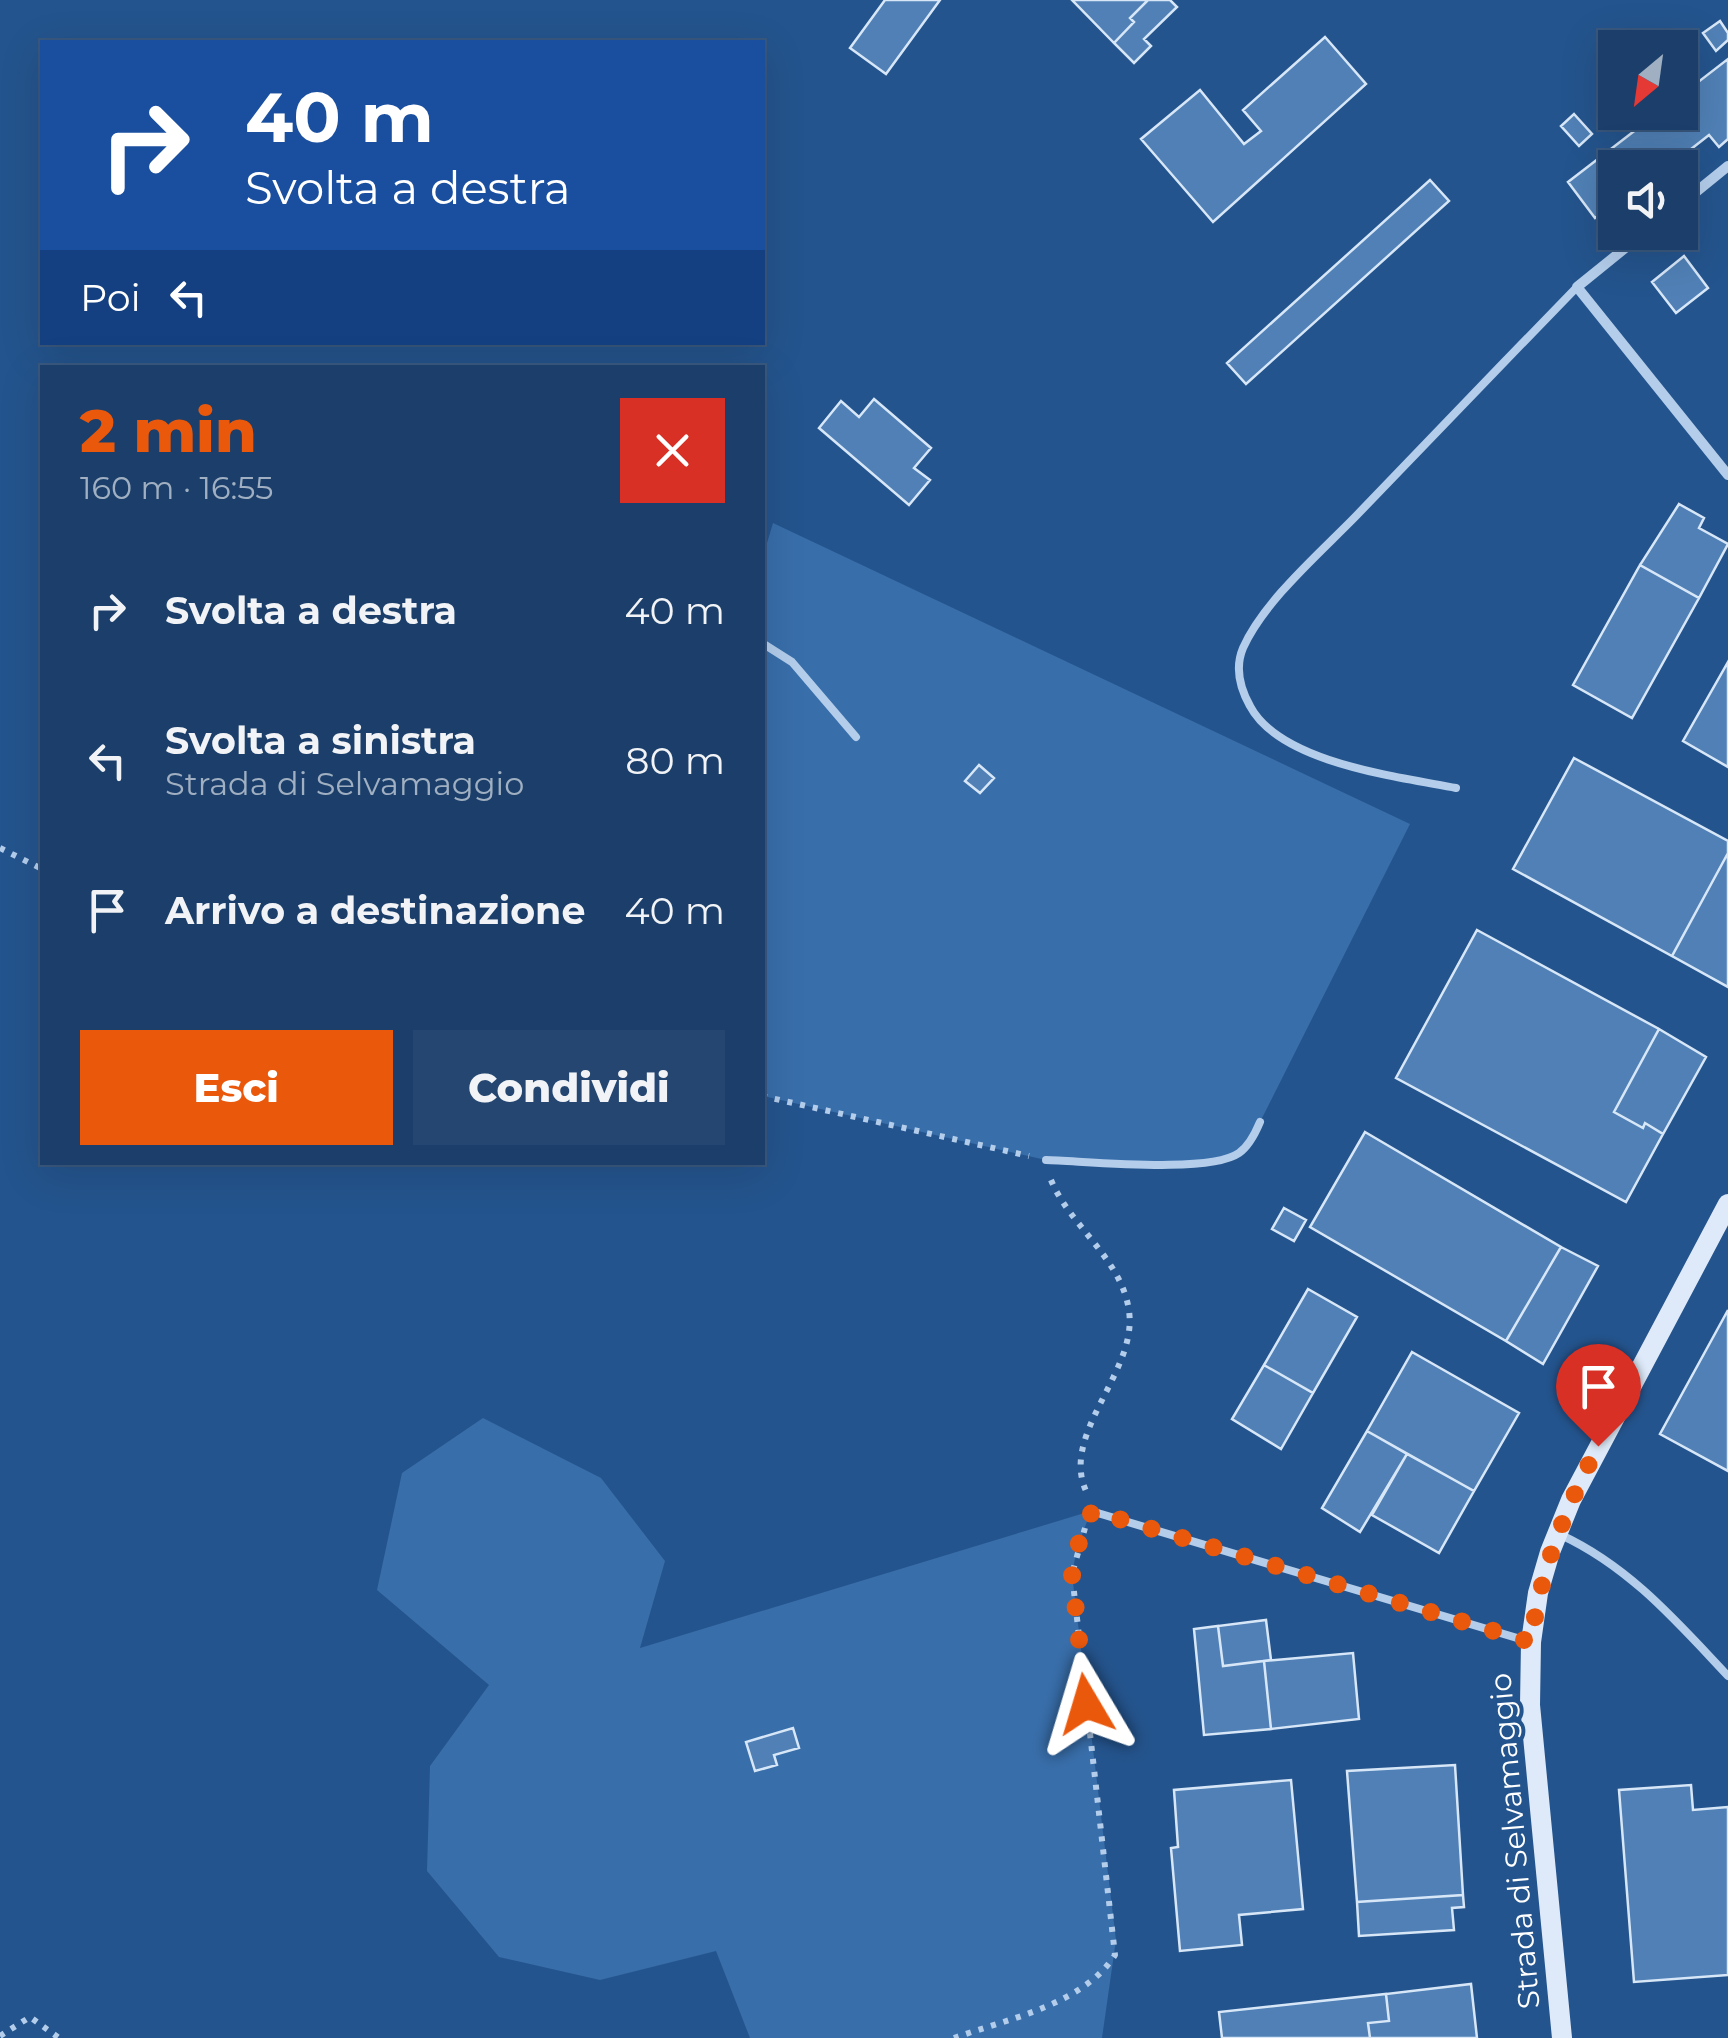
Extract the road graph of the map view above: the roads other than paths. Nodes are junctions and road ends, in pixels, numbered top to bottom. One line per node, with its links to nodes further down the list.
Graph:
1 (1728, 166): 2 (street)
2 (1698, 190)
3 (1623, 250): 4 (street)
4 (1577, 287): 5 (street); 8 (lane)
5 (1728, 475)
6 (765, 645): 7 (lane)
7 (856, 737)
8 (1456, 788)
9 (1260, 1122): 10 (lane)
10 (1046, 1160)
11 (1728, 1204): 13 (street, Strada di Selvamaggio)
12 (1092, 1511): 14 (lane)
13 (1557, 1533): 14 (street, Strada di Selvamaggio); 15 (lane)
14 (1531, 1642): 16 (street, Strada di Selvamaggio)
15 (1728, 1676)
16 (1567, 2035)

